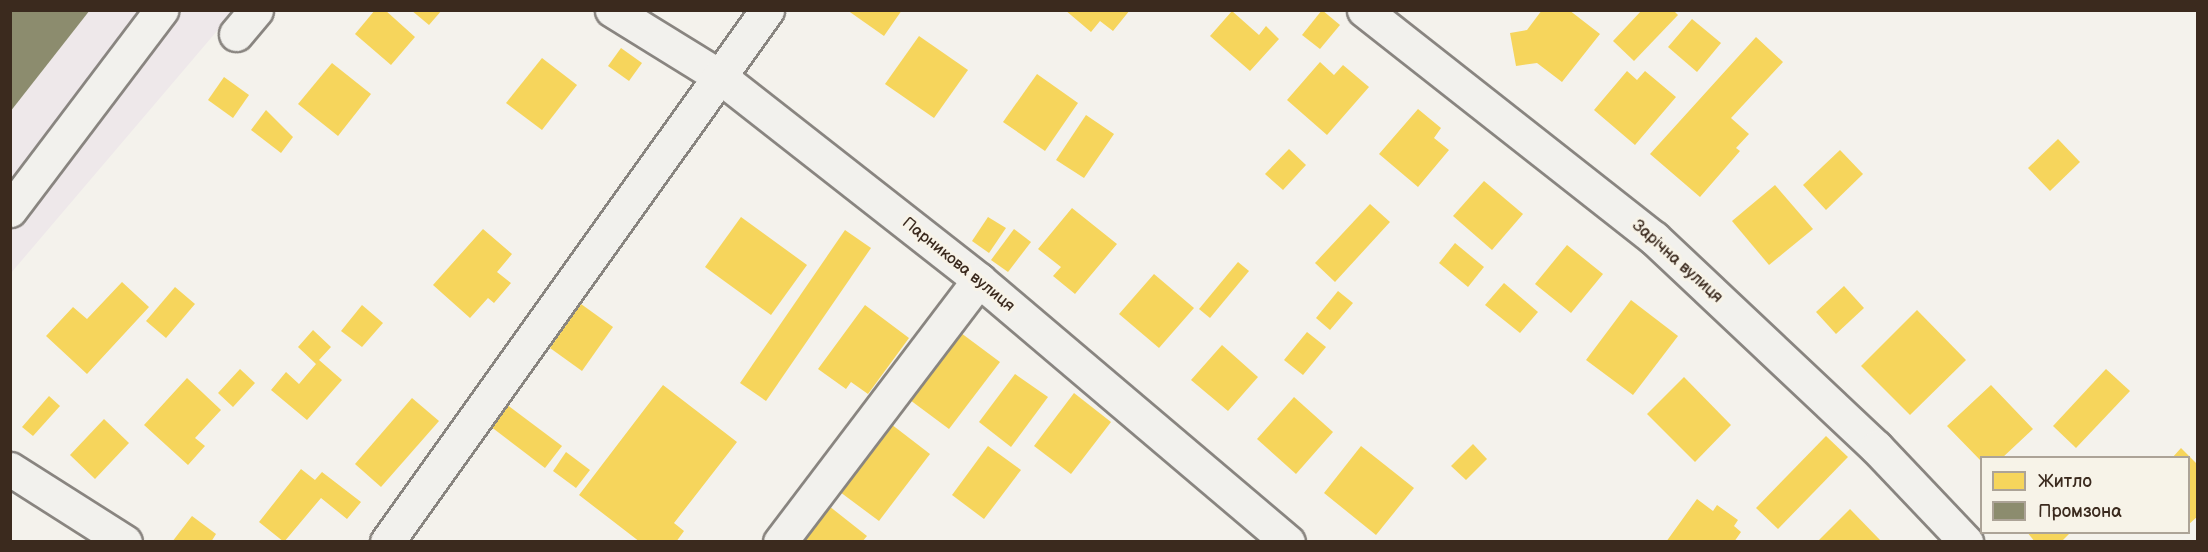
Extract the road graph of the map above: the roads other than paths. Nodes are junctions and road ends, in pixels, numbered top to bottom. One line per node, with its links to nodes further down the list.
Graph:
1 (161, 10): 6 (street)
2 (612, 10): 5 (street, Парникова вулиця)
3 (767, 10): 5 (street)
4 (1364, 10): 13 (street, Зарічна вулиця)
5 (719, 76): 7 (street, Парникова вулиця); 10 (street)
6 (10, 210)
7 (979, 280): 11 (street); 12 (street, Парникова вулиця)
8 (10, 469): 9 (street)
9 (125, 542)
10 (387, 542)
11 (780, 542)
12 (1288, 542)
13 (1966, 542)

